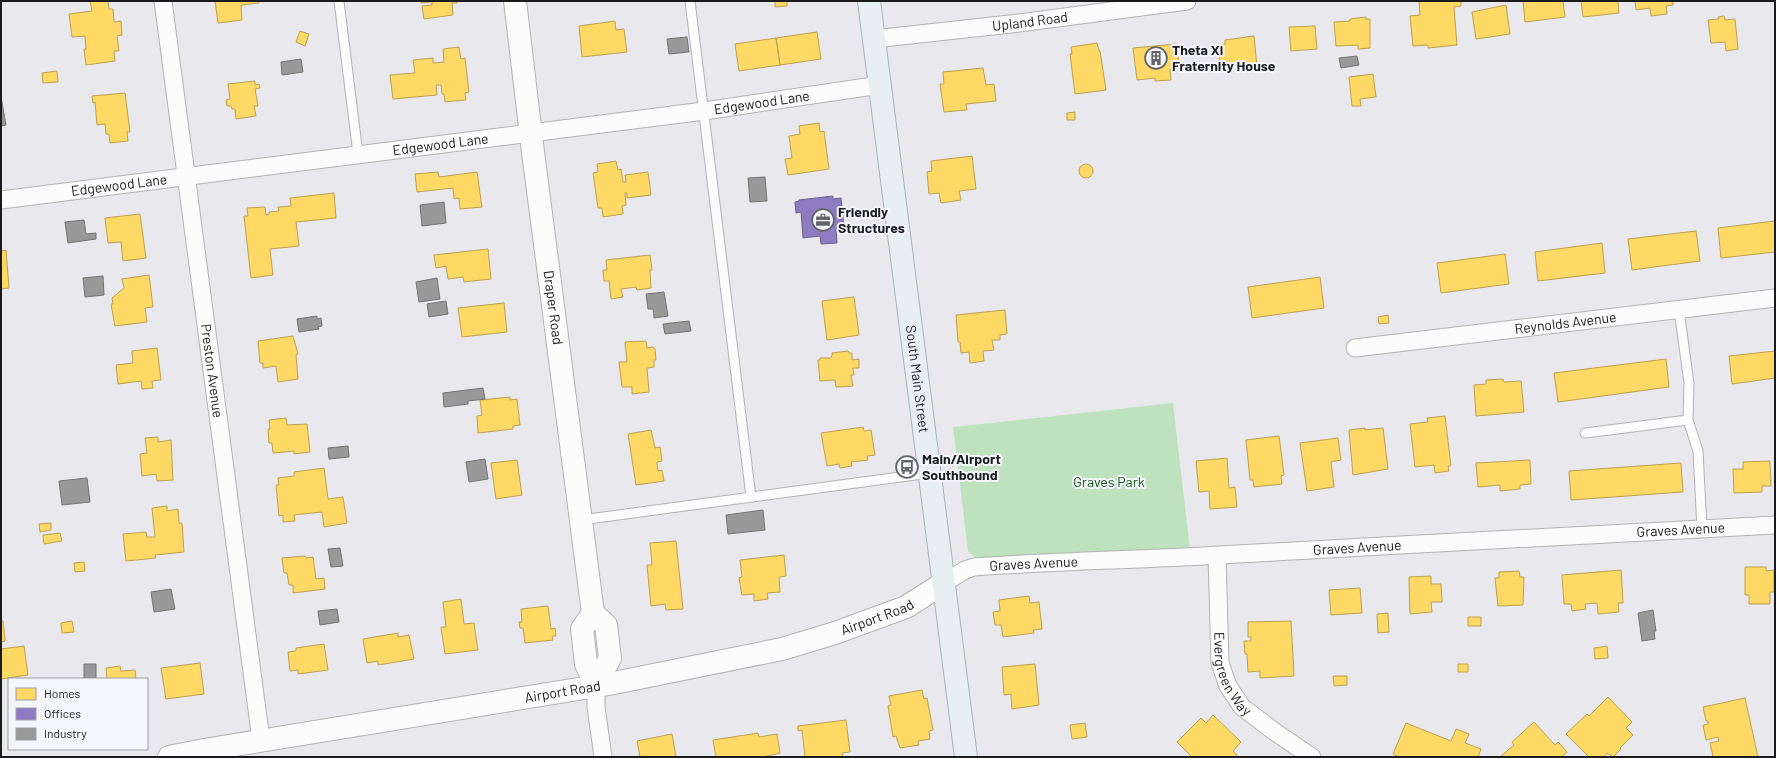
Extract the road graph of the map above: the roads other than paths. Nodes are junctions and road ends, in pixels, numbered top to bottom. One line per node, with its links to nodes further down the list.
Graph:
1 (163, 1): 12 (street, Preston Avenue)
2 (338, 1): 11 (lane)
3 (515, 1): 10 (street, Draper Road)
4 (690, 1): 9 (lane)
5 (869, 1): 7 (main road, South Main Street)
6 (1186, 1): 7 (street, Upland Road)
7 (874, 39): 8 (main road, South Main Street)
8 (880, 85): 9 (street, Edgewood Lane); 19 (main road, South Main Street)
9 (704, 111): 10 (street, Edgewood Lane); 20 (lane)
10 (531, 133): 11 (street, Edgewood Lane); 21 (street, Draper Road)
11 (358, 154): 12 (street, Edgewood Lane)
12 (185, 176): 13 (street, Edgewood Lane); 27 (street, Preston Avenue)
13 (1, 200)
14 (1775, 298): 15 (street, Reynolds Avenue)
15 (1680, 310): 16 (street, Reynolds Avenue); 17 (lane)
16 (1355, 348)
17 (1688, 420): 18 (lane); 23 (lane)
18 (1585, 433)
19 (930, 473): 20 (lane); 25 (main road, South Main Street)
20 (750, 498): 21 (lane)
21 (581, 520): 26 (street, Draper Road)
22 (1775, 525): 23 (street, Graves Avenue)
23 (1702, 529): 24 (street, Graves Avenue)
24 (1217, 556): 25 (street, Graves Avenue); 31 (street, Evergreen Way)
25 (944, 583): 26 (street, Airport Road); 30 (main road, South Main Street)
26 (596, 685): 27 (street, Airport Road); 29 (street, Draper Road)
27 (261, 740): 28 (street, Airport Road)
28 (169, 757)
29 (603, 757)
30 (966, 757)
31 (1312, 757)

